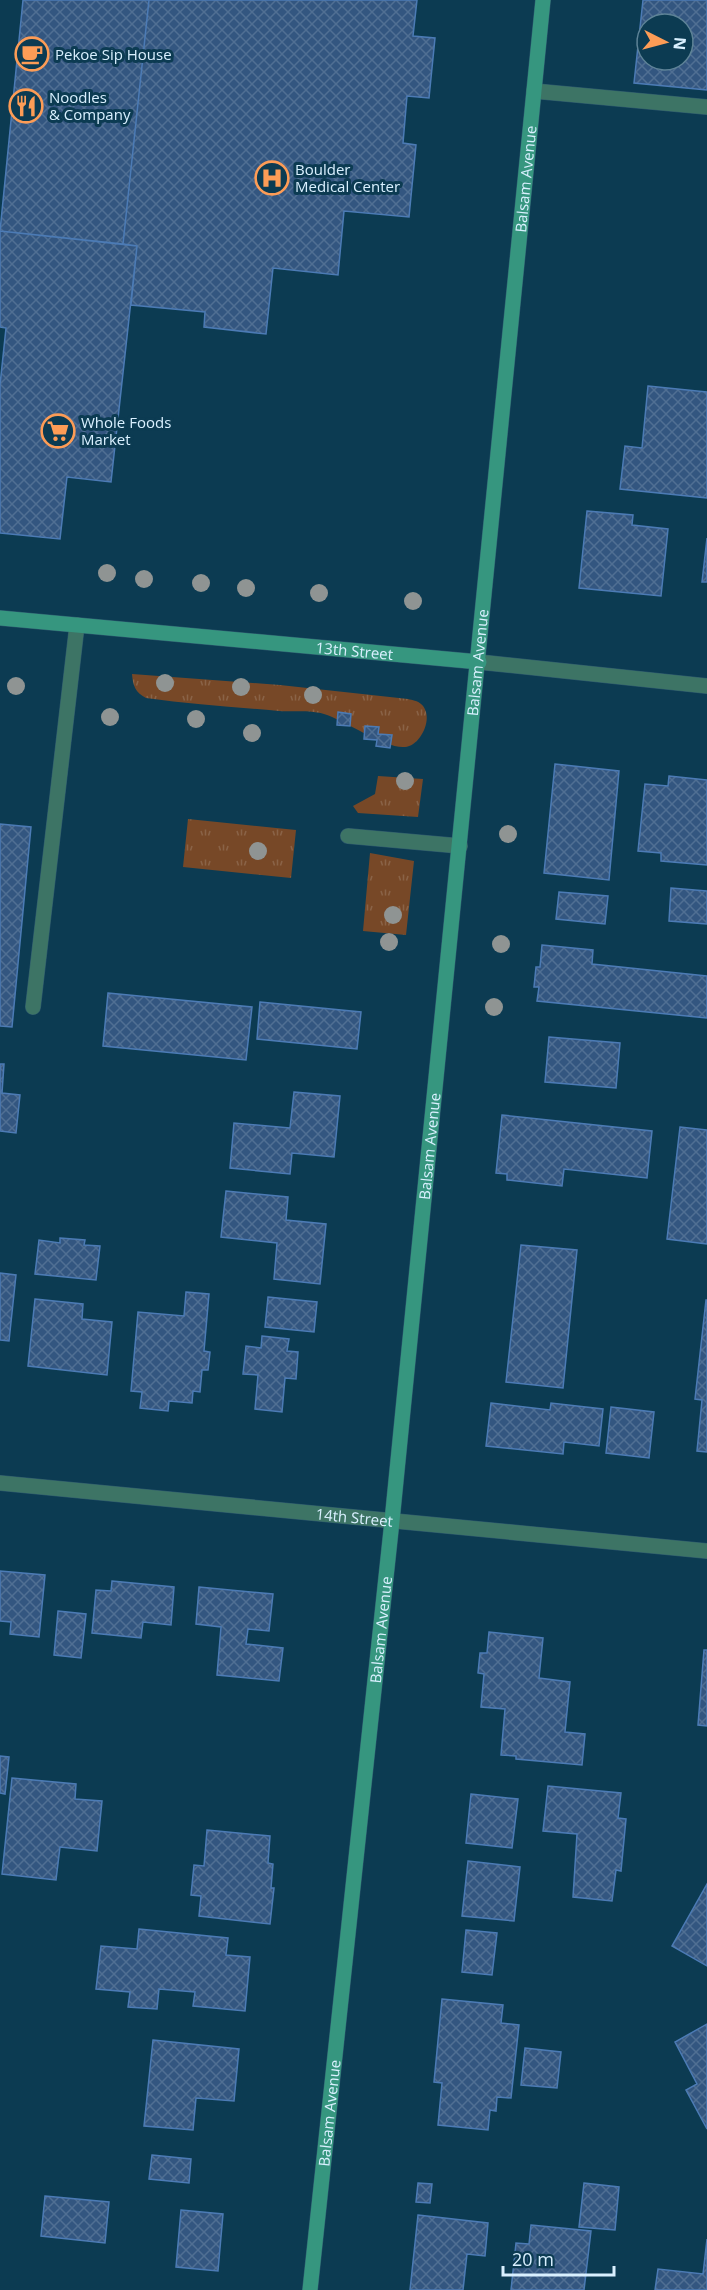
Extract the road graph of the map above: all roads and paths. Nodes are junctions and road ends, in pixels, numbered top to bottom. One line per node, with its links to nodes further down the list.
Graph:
1 (543, 0): 2 (street, Balsam Avenue)
2 (534, 91): 3 (street); 6 (street, Balsam Avenue)
3 (707, 107)
4 (0, 618): 5 (street, 13th Street)
5 (77, 626): 6 (street, 13th Street); 10 (street)
6 (479, 662): 7 (street, 13th Street); 9 (street, Balsam Avenue)
7 (707, 686)
8 (348, 836): 9 (street)
9 (460, 846): 12 (street, Balsam Avenue)
10 (33, 1007)
11 (0, 1483): 12 (street, 14th Street)
12 (392, 1521): 13 (street, 14th Street); 14 (street, Balsam Avenue)
13 (707, 1551)
14 (310, 2290)

